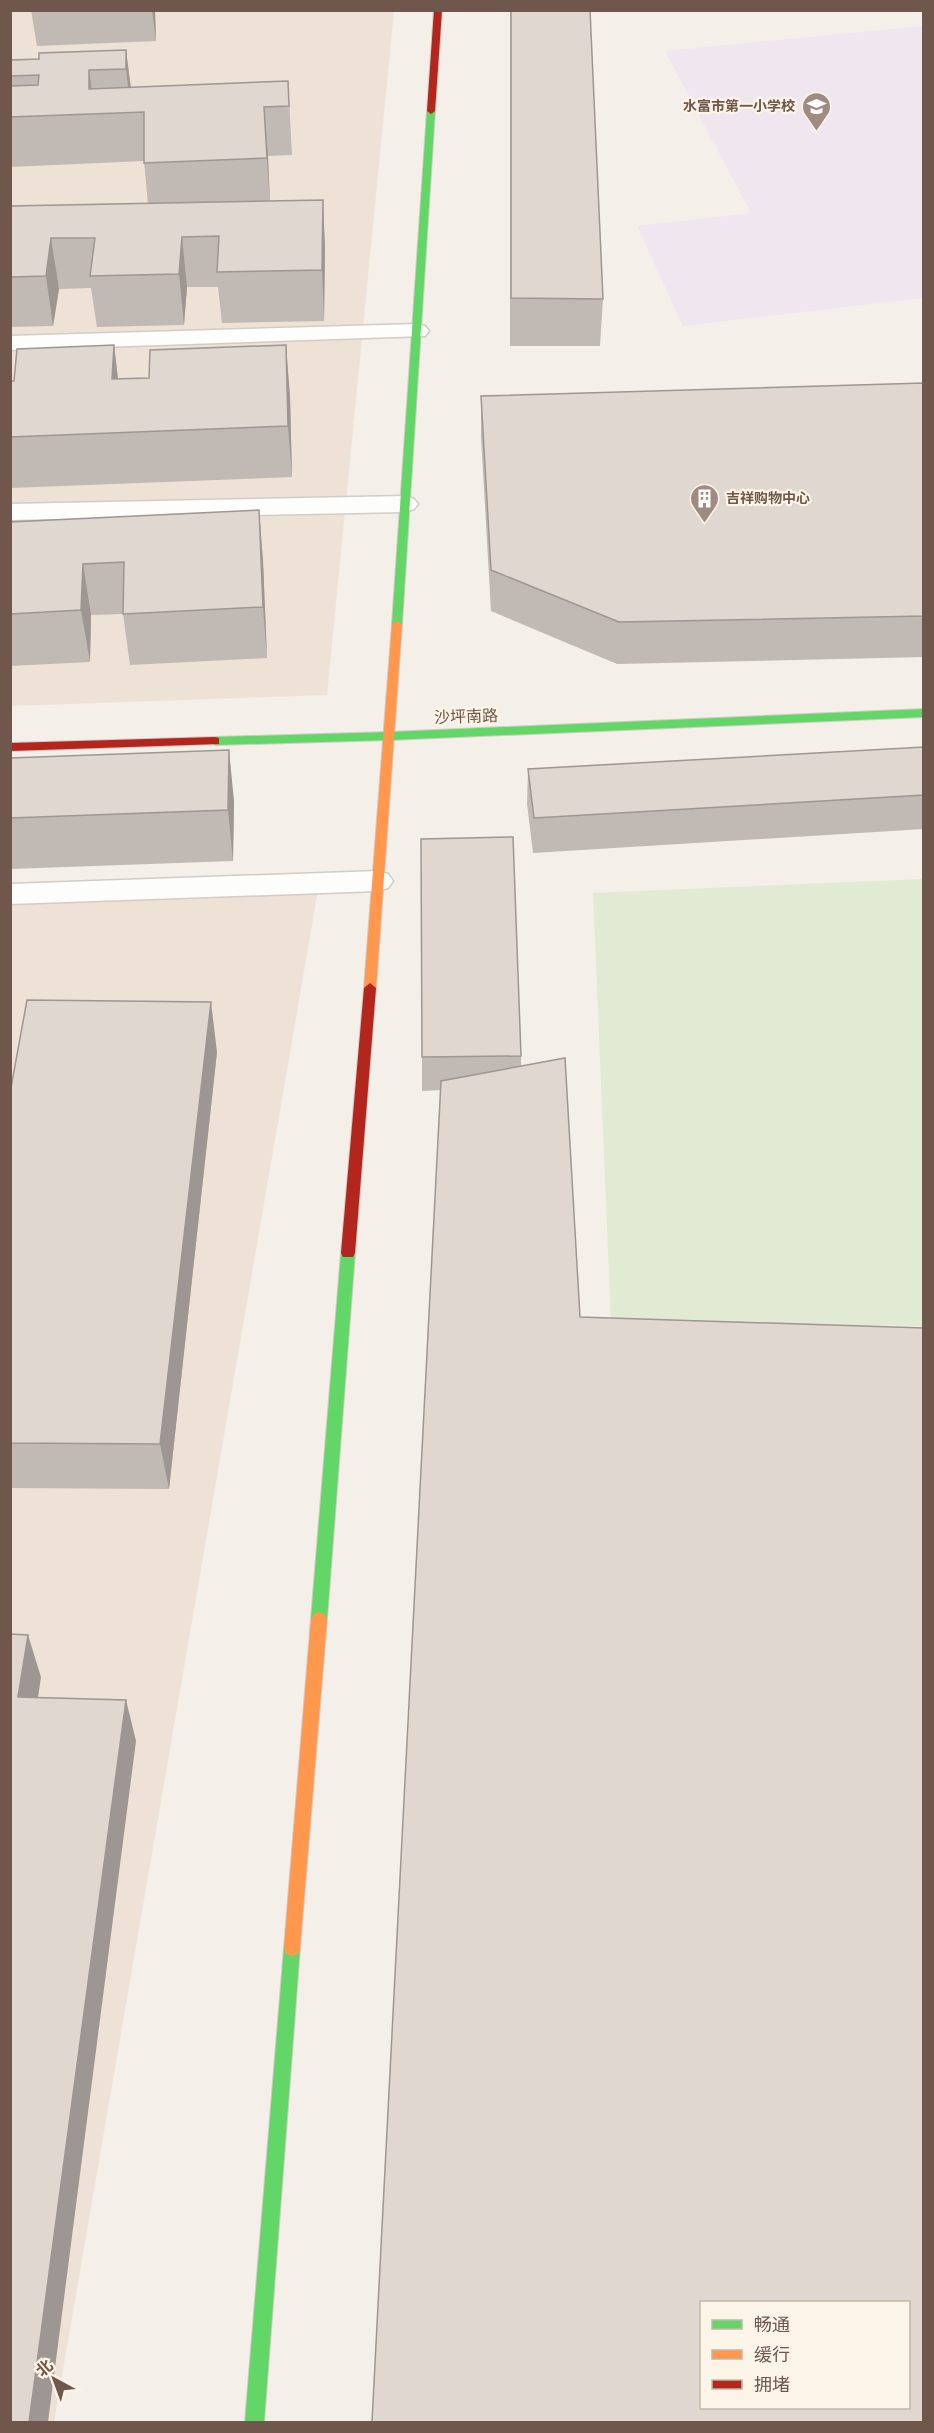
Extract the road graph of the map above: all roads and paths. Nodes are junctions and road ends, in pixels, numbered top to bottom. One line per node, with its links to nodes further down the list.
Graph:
1 (438, 10): 2 (street)
2 (417, 331): 3 (street); 4 (street)
3 (10, 343)
4 (405, 504): 5 (street); 7 (street)
5 (10, 512)
6 (924, 713): 7 (street, 沙坪南路)
7 (390, 736): 8 (street, 沙坪南路); 9 (street)
8 (10, 747)
9 (378, 881): 10 (street); 11 (street)
10 (10, 894)
11 (254, 2422)

